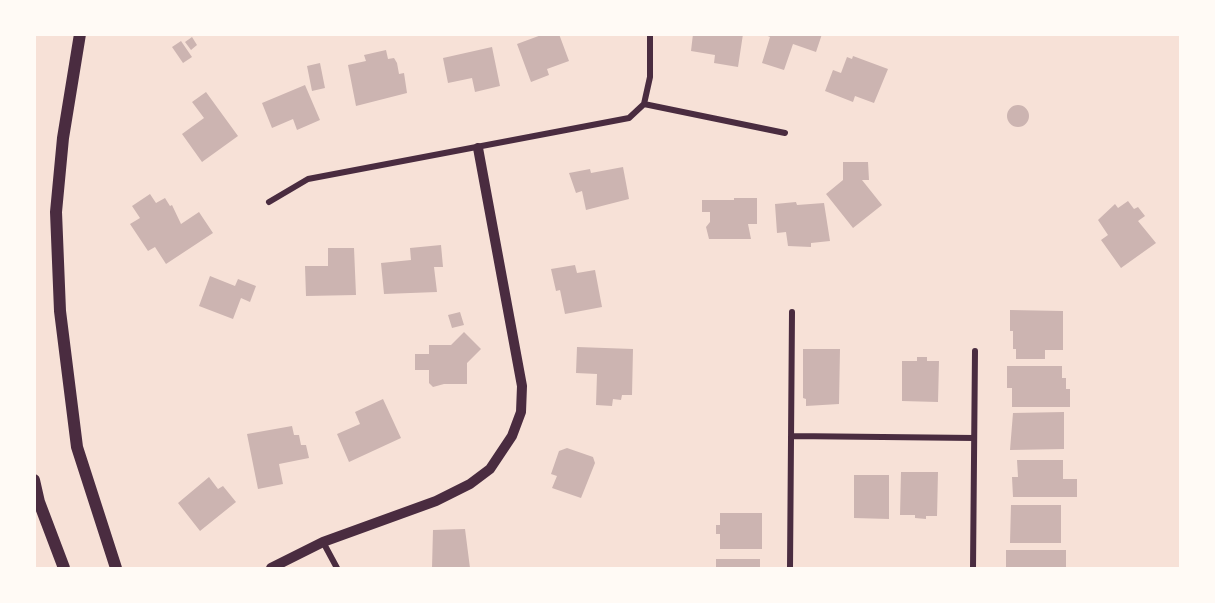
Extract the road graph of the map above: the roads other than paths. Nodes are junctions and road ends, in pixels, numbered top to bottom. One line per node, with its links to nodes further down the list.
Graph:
1 (80, 34): 14 (main road)
2 (650, 34): 3 (street)
3 (644, 104): 4 (street); 5 (street)
4 (785, 133)
5 (478, 148): 6 (street); 12 (street)
6 (269, 202)
7 (792, 312): 9 (street)
8 (975, 351): 10 (street)
9 (791, 436): 10 (street); 17 (street)
10 (975, 438): 18 (street)
11 (34, 480): 13 (main road)
12 (323, 542): 15 (street); 16 (street)
13 (64, 568)
14 (116, 568)
15 (271, 568)
16 (337, 568)
17 (790, 568)
18 (973, 568)

